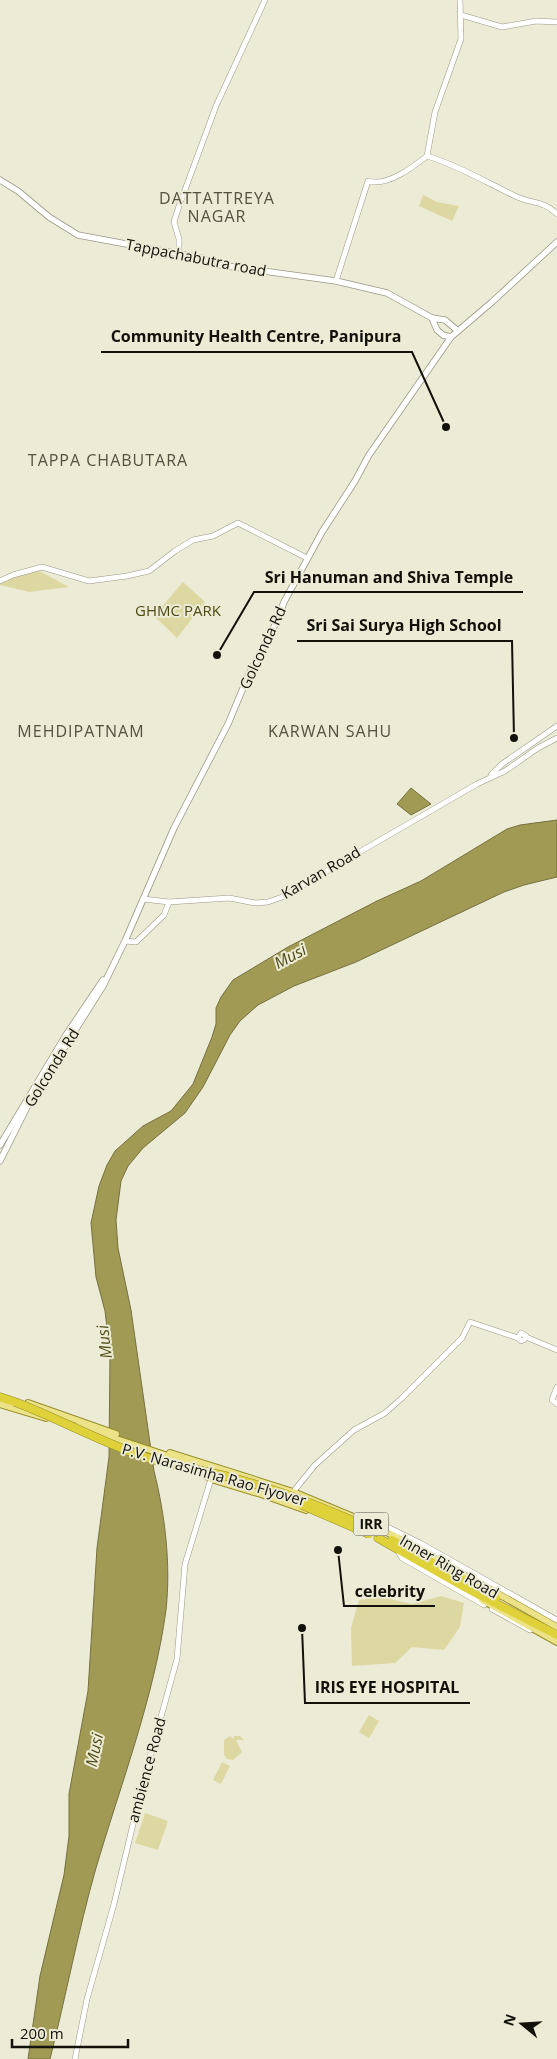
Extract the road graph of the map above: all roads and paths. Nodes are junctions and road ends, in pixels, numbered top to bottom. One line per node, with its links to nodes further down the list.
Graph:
1 (265, 0): 9 (street)
2 (460, 0): 3 (street)
3 (461, 15): 4 (street); 5 (street)
4 (557, 22)
5 (427, 156): 7 (street); 10 (street)
6 (0, 180): 9 (main road, Tappachabutra road)
7 (557, 214)
8 (557, 242): 12 (main road, Golconda Rd)
9 (179, 255): 10 (main road, Tappachabutra road)
10 (336, 281): 11 (main road, Tappachabutra road)
11 (432, 318): 12 (main road, Tappachabutra road); 13 (main road, Tappachabutra road)
12 (458, 331): 13 (main road, Golconda Rd)
13 (451, 337): 14 (main road, Golconda Rd)
14 (307, 558): 15 (street); 19 (main road, Golconda Rd)
15 (0, 581)
16 (557, 726): 18 (street, Karvan Road)
17 (557, 738): 18 (street, Karvan Road)
18 (490, 777): 20 (street, Karvan Road)
19 (143, 899): 20 (street, Karvan Road); 21 (main road, Golconda Rd)
20 (169, 902): 21 (street)
21 (125, 942): 22 (main road, Golconda Rd)
22 (107, 976): 23 (main road, Golconda Rd); 24 (main road, Golconda Rd)
23 (0, 1145)
24 (0, 1161)
25 (557, 1350): 33 (street)
26 (557, 1387): 29 (street)
27 (0, 1395): 30 (main road, Inner Ring Road / IRR); 37 (highway, P.V. Narasimha Rao Flyover, bridge)
28 (0, 1403): 30 (main road, Inner Ring Road / IRR); 38 (highway, P.V. Narasimha Rao Flyover, bridge)
29 (557, 1404)
30 (72, 1421): 31 (main road, Inner Ring Road / IRR)
31 (171, 1455): 32 (main road, Inner Ring Road / IRR); 33 (main road, Inner Ring Road / IRR)
32 (211, 1479): 34 (main road, Inner Ring Road / IRR); 40 (street, ambience Road)
33 (293, 1492): 34 (street); 35 (main road, Inner Ring Road / IRR)
34 (288, 1503): 39 (main road, Inner Ring Road / IRR)
35 (449, 1563): 36 (street); 37 (main road, Inner Ring Road / IRR)
36 (557, 1620)
37 (557, 1629)
38 (557, 1635)
39 (557, 1643)
40 (75, 2059)

